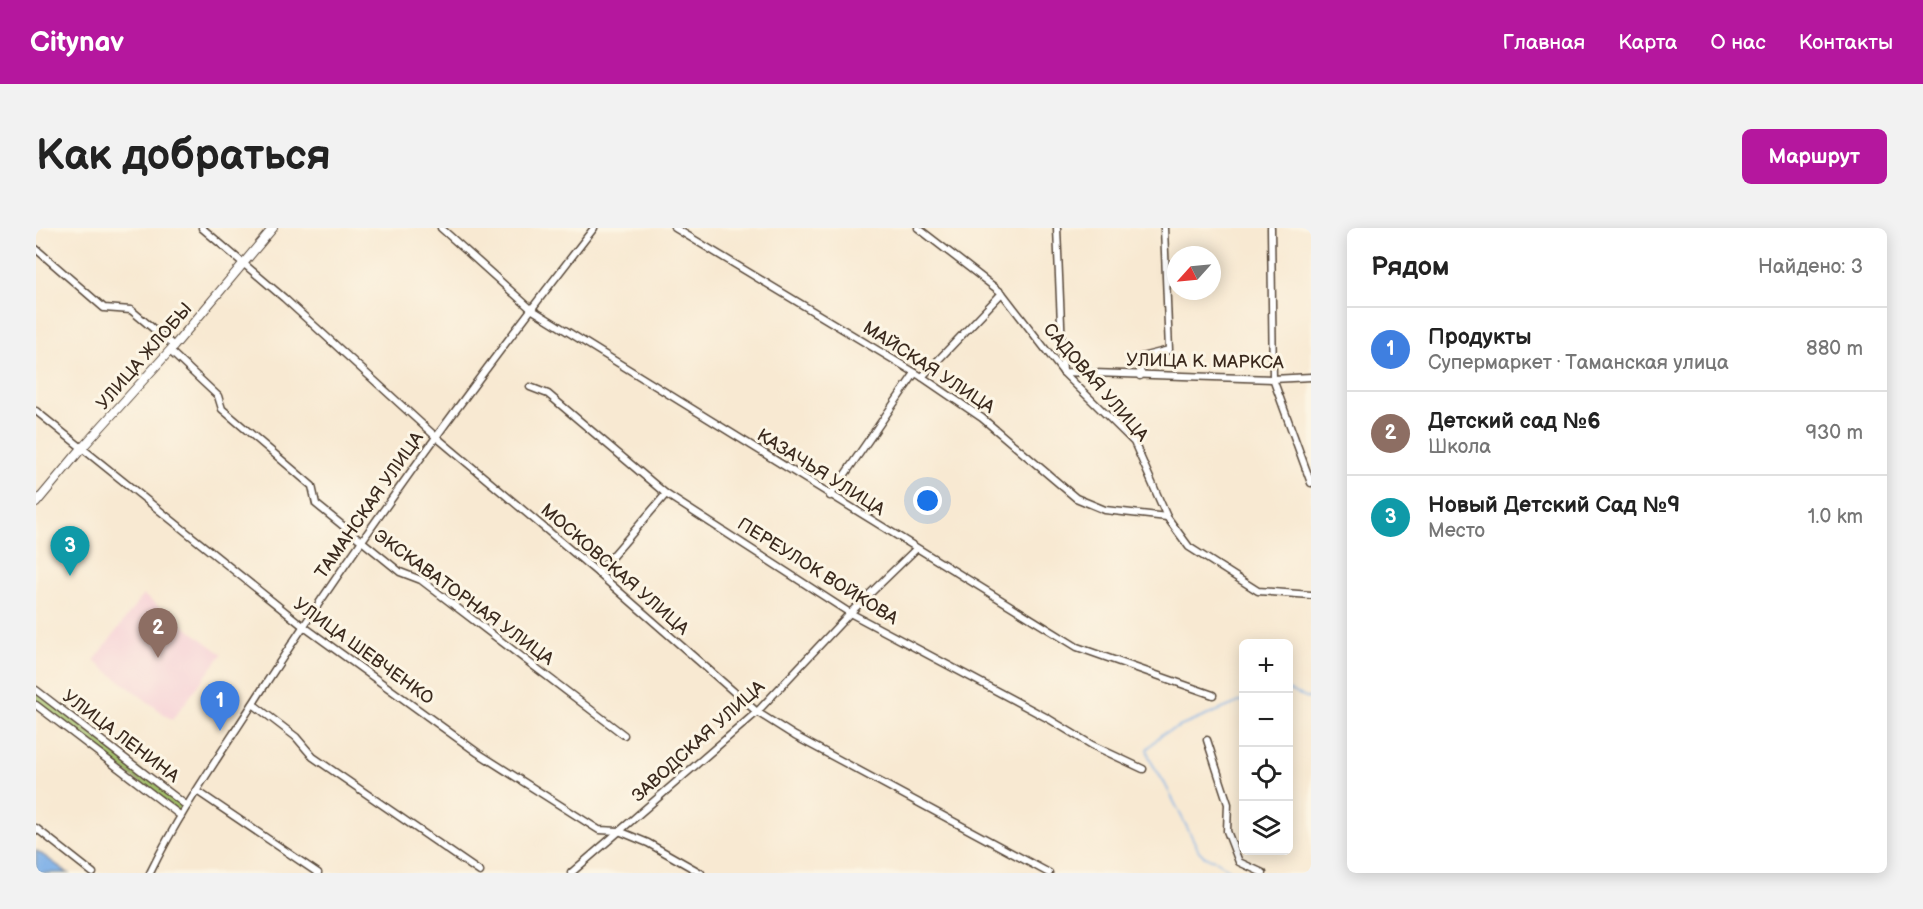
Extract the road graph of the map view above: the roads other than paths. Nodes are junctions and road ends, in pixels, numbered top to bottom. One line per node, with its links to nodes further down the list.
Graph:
1 (202, 228): 11 (street, МОСКОВСКАЯ УЛИЦА)
2 (273, 228): 11 (street, УЛИЦА ЖЛОБЫ)
3 (441, 228): 13 (street, КАЗАЧЬЯ УЛИЦА)
4 (594, 228): 13 (street, ТАМАНСКАЯ УЛИЦА)
5 (675, 228): 16 (street, МАЙСКАЯ УЛИЦА)
6 (918, 228): 12 (street, САДОВАЯ УЛИЦА)
7 (1058, 228): 15 (street)
8 (1164, 228): 17 (street)
9 (1271, 228): 19 (street)
10 (36, 249): 14 (street, ЭКСКАВАТОРНАЯ УЛИЦА)
11 (243, 262): 14 (street, УЛИЦА ЖЛОБЫ); 22 (street, МОСКОВСКАЯ УЛИЦА)
12 (1002, 293): 15 (street, САДОВАЯ УЛИЦА); 16 (street)
13 (531, 309): 22 (street, ТАМАНСКАЯ УЛИЦА); 26 (street, КАЗАЧЬЯ УЛИЦА)
14 (172, 349): 23 (street, УЛИЦА ЖЛОБЫ); 29 (street, ЭКСКАВАТОРНАЯ УЛИЦА)
15 (1063, 372): 17 (street, УЛИЦА К. МАРКСА); 28 (street, САДОВАЯ УЛИЦА)
16 (919, 375): 26 (street); 28 (street, МАЙСКАЯ УЛИЦА)
17 (1140, 376): 19 (street, УЛИЦА К. МАРКСА)
18 (1311, 377): 19 (street, УЛИЦА К. МАРКСА)
19 (1273, 379): 24 (street)
20 (530, 387): 25 (street, ПЕРЕУЛОК ВОЙКОВА)
21 (36, 411): 23 (street, УЛИЦА ШЕВЧЕНКО)
22 (435, 436): 29 (street, ТАМАНСКАЯ УЛИЦА); 31 (street, МОСКОВСКАЯ УЛИЦА)
23 (82, 448): 27 (street, УЛИЦА ЖЛОБЫ); 34 (street, УЛИЦА ШЕВЧЕНКО)
24 (1311, 483)
25 (666, 494): 31 (street); 33 (street, ПЕРЕУЛОК ВОЙКОВА)
26 (830, 496): 30 (street, КАЗАЧЬЯ УЛИЦА)
27 (36, 503)
28 (1167, 517): 32 (street, САДОВАЯ УЛИЦА)
29 (362, 540): 34 (street, ТАМАНСКАЯ УЛИЦА); 40 (street, ЭКСКАВАТОРНАЯ УЛИЦА)
30 (916, 549): 33 (street, ЗАВОДСКАЯ УЛИЦА); 36 (street, КАЗАЧЬЯ УЛИЦА)
31 (598, 573): 39 (street, МОСКОВСКАЯ УЛИЦА)
32 (1311, 595)
33 (850, 613): 39 (street, ЗАВОДСКАЯ УЛИЦА); 42 (street, ПЕРЕУЛОК ВОЙКОВА)
34 (303, 626): 37 (street, ТАМАНСКАЯ УЛИЦА); 47 (street, УЛИЦА ШЕВЧЕНКО)
35 (36, 690): 44 (street, УЛИЦА ЛЕНИНА)
36 (1213, 694)
37 (253, 704): 43 (street, ТАМАНСКАЯ УЛИЦА); 51 (street)
38 (36, 705): 45 (street, УЛИЦА ЛЕНИНА)
39 (757, 712): 47 (street, ЗАВОДСКАЯ УЛИЦА); 54 (street, МОСКОВСКАЯ УЛИЦА)
40 (624, 735)
41 (1207, 740): 55 (street)
42 (1143, 769)
43 (197, 791): 44 (street, ТАМАНСКАЯ УЛИЦА); 50 (street)
44 (187, 806): 45 (street, ТАМАНСКАЯ УЛИЦА)
45 (181, 816): 49 (street, ТАМАНСКАЯ УЛИЦА)
46 (36, 828): 48 (street)
47 (619, 831): 52 (street, ЗАВОДСКАЯ УЛИЦА); 53 (street, УЛИЦА ШЕВЧЕНКО)
48 (93, 873)
49 (150, 873)
50 (318, 873)
51 (480, 873)
52 (571, 873)
53 (700, 873)
54 (1049, 873)
55 (1263, 873)

